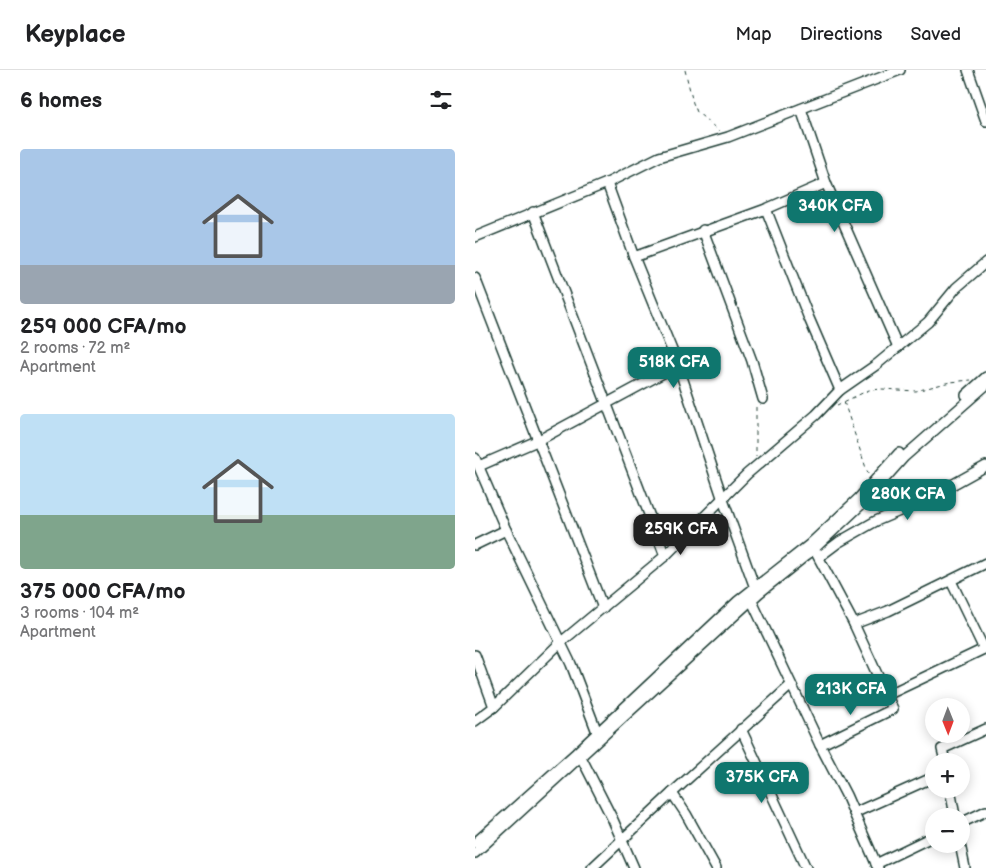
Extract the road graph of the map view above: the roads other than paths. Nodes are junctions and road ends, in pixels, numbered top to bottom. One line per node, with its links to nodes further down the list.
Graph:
1 (900, 70): 3 (street)
2 (968, 70): 4 (street)
3 (801, 109): 5 (street); 6 (street)
4 (986, 120)
5 (826, 183): 7 (street); 14 (street)
6 (607, 184): 8 (street); 11 (street)
7 (766, 209): 9 (street); 17 (street)
8 (533, 212): 10 (street); 19 (street)
9 (703, 230): 11 (street); 18 (street)
10 (475, 236)
11 (634, 257): 15 (street)
12 (986, 262): 14 (street)
13 (475, 278): 20 (street)
14 (898, 347): 17 (street)
15 (678, 365): 19 (street); 23 (street)
16 (984, 381): 26 (street); 30 (street)
17 (840, 390): 23 (street)
18 (763, 399)
19 (605, 403): 20 (street); 27 (street)
20 (539, 440): 21 (street); 31 (street)
21 (477, 462): 24 (street)
22 (986, 466): 26 (street)
23 (722, 498): 27 (street); 30 (street)
24 (506, 530): 25 (street); 33 (street)
25 (475, 545)
26 (817, 553): 30 (street); 32 (street)
27 (665, 556): 31 (street)
28 (986, 563): 29 (street)
29 (951, 581): 32 (street); 34 (street)
30 (752, 594): 36 (street); 42 (street); 45 (street)
31 (603, 608): 33 (street)
32 (853, 624): 37 (street)
33 (560, 643): 38 (street); 42 (street)
34 (985, 648): 37 (street)
35 (475, 656): 38 (street)
36 (791, 685): 40 (street); 43 (street)
37 (887, 695): 43 (street)
38 (494, 707): 39 (street)
39 (475, 721)
40 (741, 729): 47 (street); 60 (street)
41 (986, 729): 44 (street)
42 (597, 732): 51 (street)
43 (820, 745): 49 (street)
44 (943, 753)
45 (581, 757): 52 (street); 54 (street)
46 (925, 781): 49 (street)
47 (671, 793): 52 (street); 59 (street)
48 (986, 811): 50 (street)
49 (853, 813): 56 (street)
50 (970, 819)
51 (476, 839)
52 (622, 841): 57 (street); 58 (street)
53 (925, 841): 56 (street)
54 (475, 853)
55 (962, 853): 61 (street)
56 (877, 866)
57 (592, 868)
58 (634, 868)
59 (716, 868)
60 (806, 868)
61 (965, 868)

